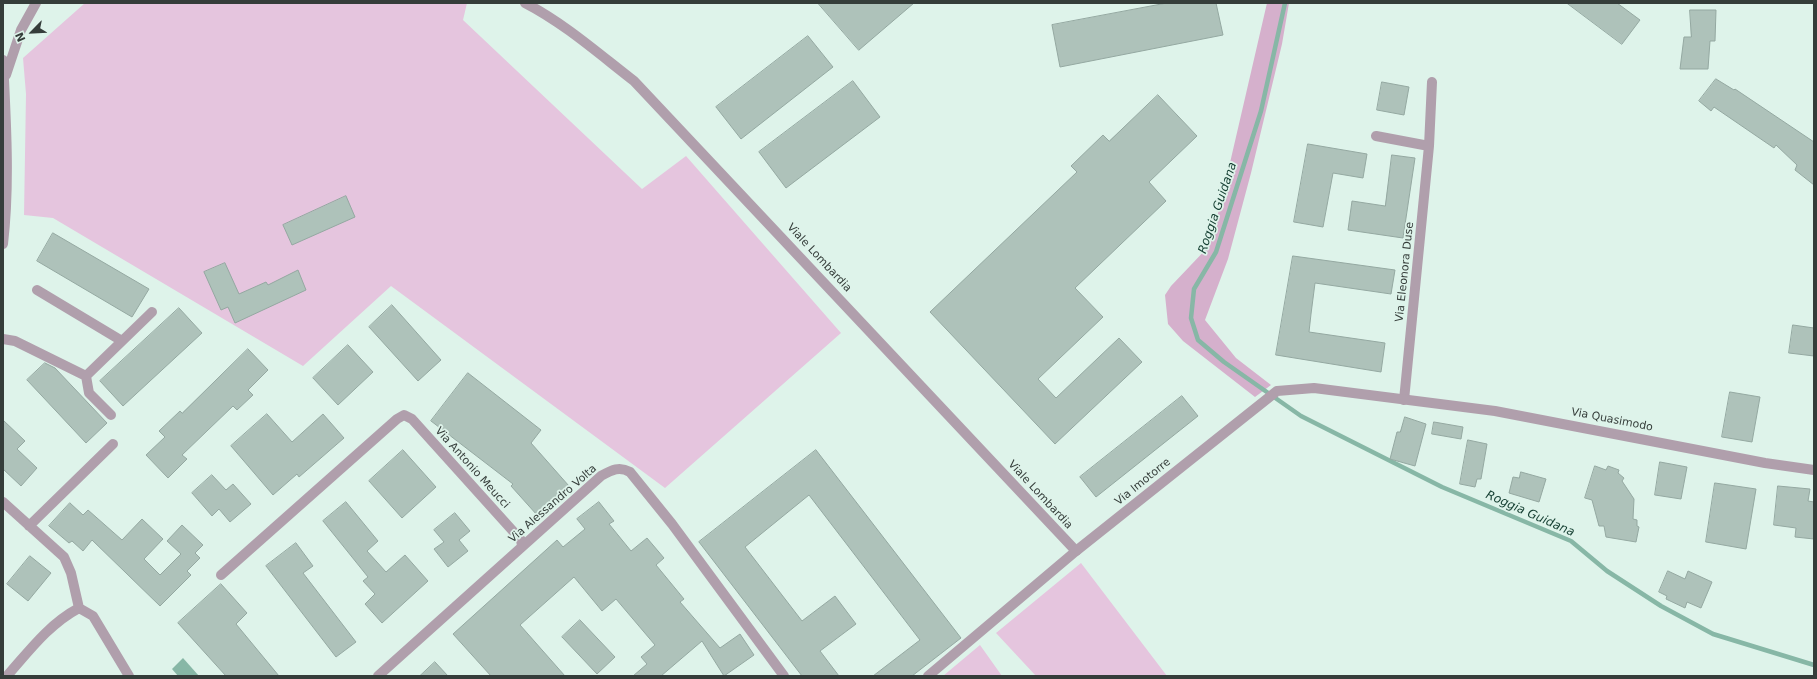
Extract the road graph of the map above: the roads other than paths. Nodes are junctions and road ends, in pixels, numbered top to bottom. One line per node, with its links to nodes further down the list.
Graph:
1 (36, 3): 5 (street)
2 (525, 3): 3 (street, Viale Lombardia)
3 (542, 7): 23 (street, Viale Lombardia)
4 (3, 60): 5 (street)
5 (4, 80): 9 (street)
6 (1432, 82): 8 (street, Via Eleonora Duse)
7 (1376, 136): 8 (street)
8 (1429, 146): 16 (street, Via Eleonora Duse)
9 (5, 175): 10 (street)
10 (3, 244)
11 (37, 290): 14 (street)
12 (152, 312): 14 (street)
13 (3, 339): 15 (street)
14 (122, 341): 15 (street)
15 (86, 376): 17 (street)
16 (1404, 400): 19 (street, Via Quasimodo); 23 (street, Via Imotorre)
17 (111, 415)
18 (113, 444): 21 (street)
19 (1814, 470)
20 (3, 502): 21 (street)
21 (29, 526): 25 (street)
22 (522, 546): 24 (street, Via Antonio Meucci); 28 (street, Via Alessandro Volta); 29 (street, Via Alessandro Volta)
23 (1076, 551): 30 (street, Via Imotorre)
24 (221, 575)
25 (79, 608): 26 (street); 27 (street)
26 (6, 676)
27 (129, 676)
28 (378, 676)
29 (784, 676)
30 (928, 676)

